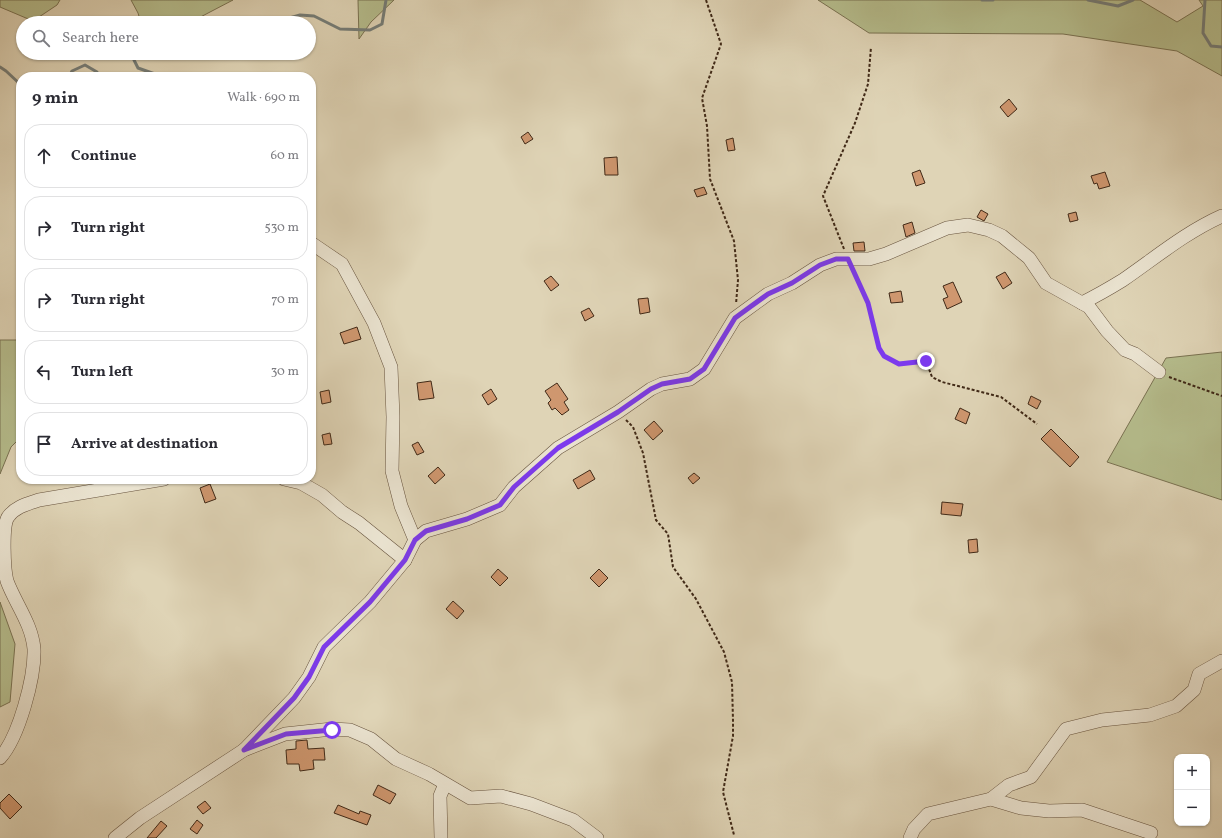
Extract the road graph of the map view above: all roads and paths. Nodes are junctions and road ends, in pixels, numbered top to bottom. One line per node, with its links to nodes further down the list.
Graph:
1 (706, 0): 7 (path)
2 (871, 48): 5 (path)
3 (1222, 216): 6 (street)
4 (316, 246): 14 (street)
5 (848, 259): 6 (street); 7 (street); 11 (path)
6 (1082, 303): 8 (street)
7 (735, 318): 10 (street)
8 (1159, 372): 9 (path)
9 (1222, 396)
10 (618, 412): 14 (street); 22 (path)
11 (1037, 424)
12 (134, 484): 18 (street)
13 (303, 484): 15 (street)
14 (415, 540): 15 (street)
15 (405, 560): 17 (street)
16 (1222, 661): 20 (street)
17 (244, 750): 19 (street); 23 (street)
18 (0, 758)
19 (445, 784): 24 (street); 25 (street)
20 (991, 799): 21 (street); 26 (street)
21 (1150, 833)
22 (734, 835)
23 (115, 838)
24 (441, 838)
25 (597, 838)
26 (910, 838)

